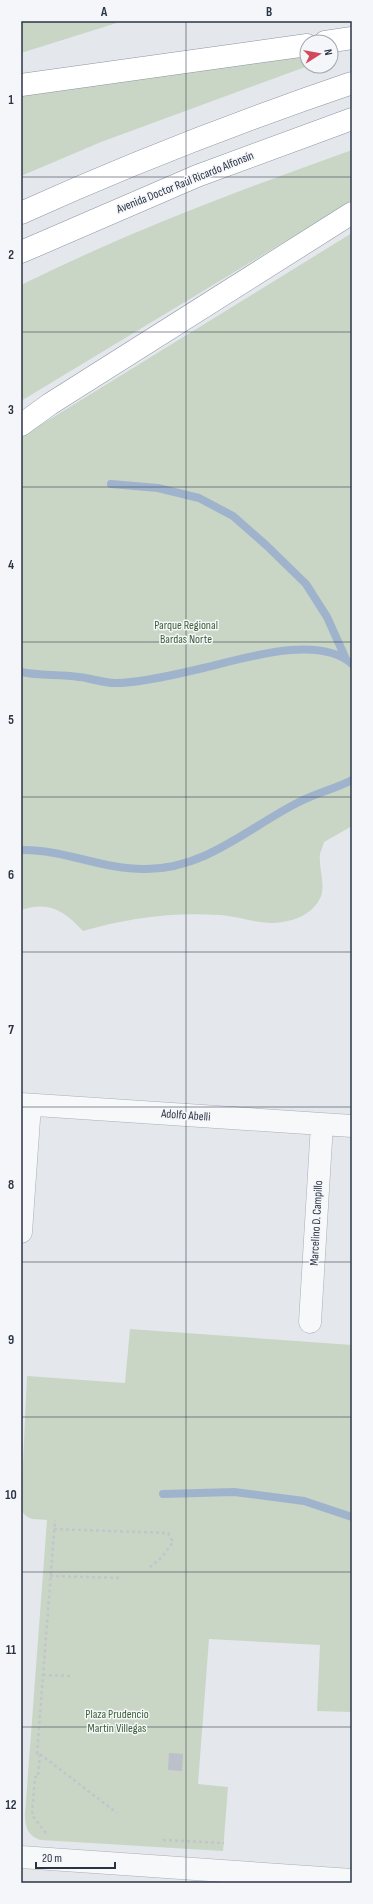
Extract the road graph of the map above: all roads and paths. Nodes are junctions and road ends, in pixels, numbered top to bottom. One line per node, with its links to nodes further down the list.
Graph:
1 (352, 38): 2 (highway)
2 (339, 40)
3 (299, 46): 5 (highway)
4 (352, 83): 8 (highway)
5 (21, 85)
6 (352, 119): 9 (highway, Avenida Doctor Raúl Ricardo Alfonsín)
7 (352, 213): 10 (highway)
8 (21, 214)
9 (21, 252)
10 (21, 425)
11 (26, 1105): 12 (street, Adolfo Abelli); 14 (street)
12 (322, 1124): 13 (street, Adolfo Abelli); 15 (street, Marcelino D. Campillo)
13 (352, 1126)
14 (21, 1232)
15 (310, 1322)
16 (55, 1520): 17 (path)
17 (54, 1529): 18 (path); 19 (path)
18 (148, 1568)
19 (50, 1576): 20 (path); 21 (path)
20 (122, 1578)
21 (43, 1675): 22 (path); 23 (path)
22 (72, 1676)
23 (40, 1754): 24 (path); 25 (path)
24 (117, 1813)
25 (54, 1834)
26 (162, 1840): 27 (path)
27 (224, 1843)
28 (21, 1857): 29 (street)
29 (352, 1880)

